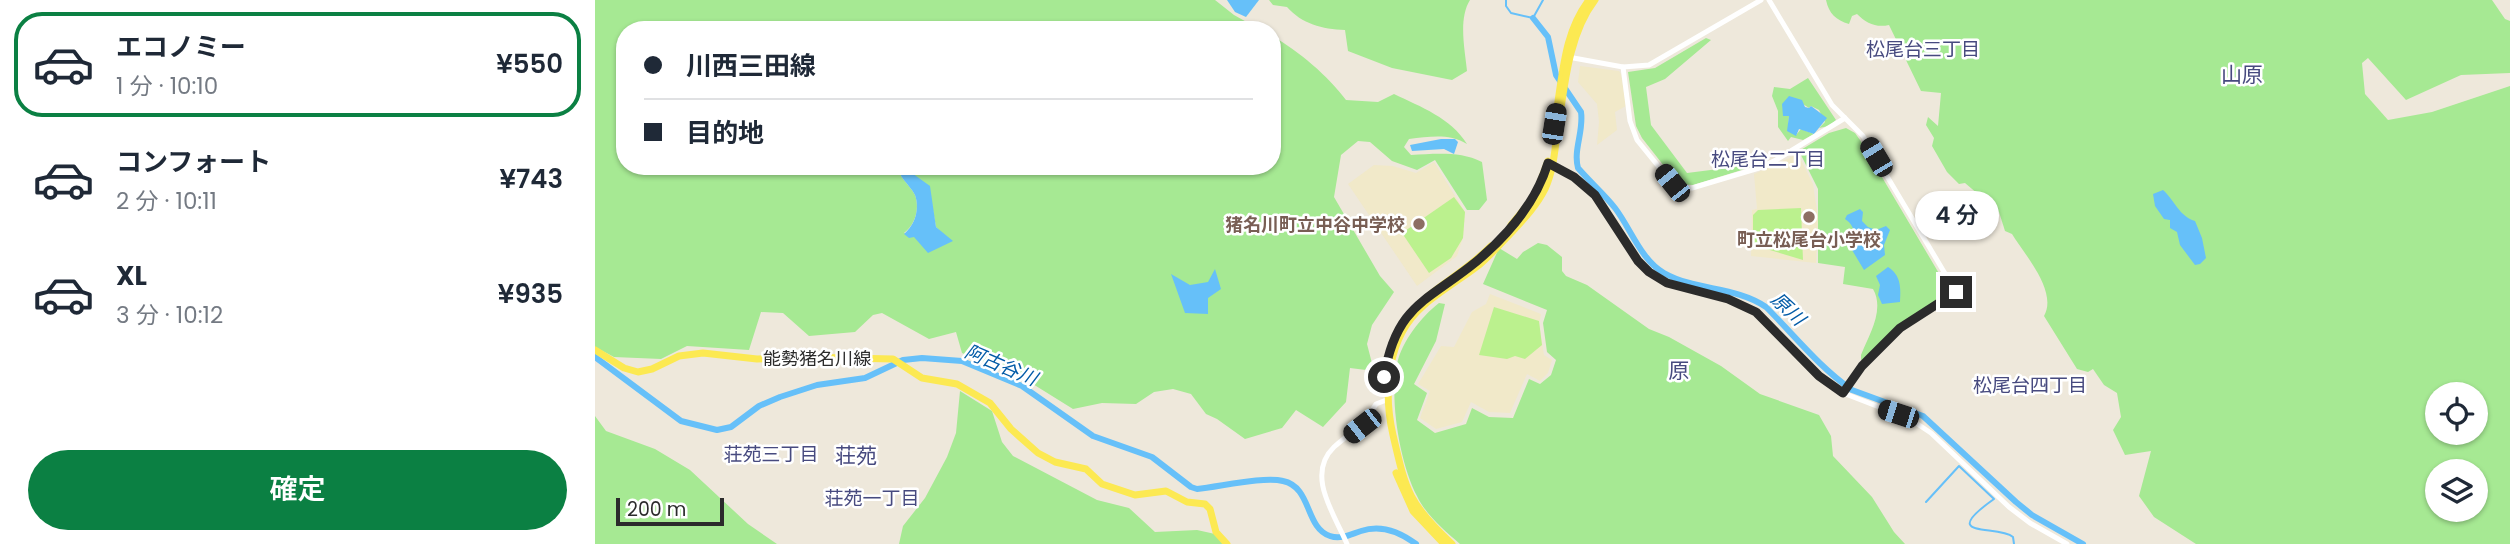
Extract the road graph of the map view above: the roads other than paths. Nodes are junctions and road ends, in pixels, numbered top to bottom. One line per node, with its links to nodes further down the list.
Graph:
1 (1589, 0): 5 (main road)
2 (1595, 0): 5 (main road)
3 (1761, 0): 6 (street)
4 (1769, 0): 7 (street)
5 (1568, 57): 6 (street); 8 (main road)
6 (1623, 66): 7 (street)
7 (1845, 118): 10 (street)
8 (1550, 164): 10 (street); 11 (main road)
9 (595, 350): 13 (main road, 能勢猪名川線)
10 (1843, 393): 16 (street)
11 (1387, 400): 12 (street); 14 (main road); 15 (main road)
12 (1346, 542)
13 (1227, 544)
14 (1444, 544)
15 (1452, 544)
16 (2067, 544)

